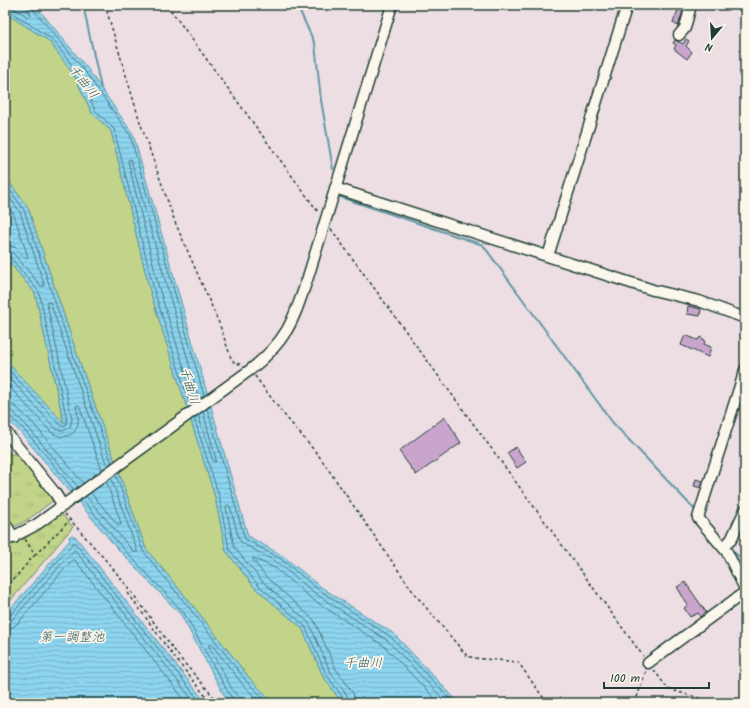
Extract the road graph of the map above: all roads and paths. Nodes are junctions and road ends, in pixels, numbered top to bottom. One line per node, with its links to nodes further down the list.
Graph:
1 (106, 5): 12 (path)
2 (167, 5): 8 (path)
3 (392, 5): 7 (street)
4 (627, 5): 9 (street)
5 (691, 5): 6 (street)
6 (679, 35)
7 (335, 188): 8 (street); 9 (street)
8 (325, 221): 12 (street); 25 (path)
9 (548, 256): 10 (street)
10 (745, 318)
11 (745, 370): 13 (street)
12 (246, 372): 15 (street); 28 (path)
13 (741, 396): 20 (street)
14 (5, 431): 15 (street)
15 (63, 506): 17 (path); 19 (street)
16 (745, 510): 20 (street)
17 (70, 520): 21 (path); 22 (path)
18 (5, 523): 19 (street)
19 (14, 539): 21 (path)
20 (726, 545): 24 (street)
21 (35, 555): 23 (path)
22 (128, 587): 26 (path); 27 (path)
23 (5, 588)
24 (745, 590): 25 (street)
25 (648, 663): 29 (path); 30 (path)
26 (211, 703)
27 (219, 703)
28 (547, 703)
29 (635, 703)
30 (716, 703)

